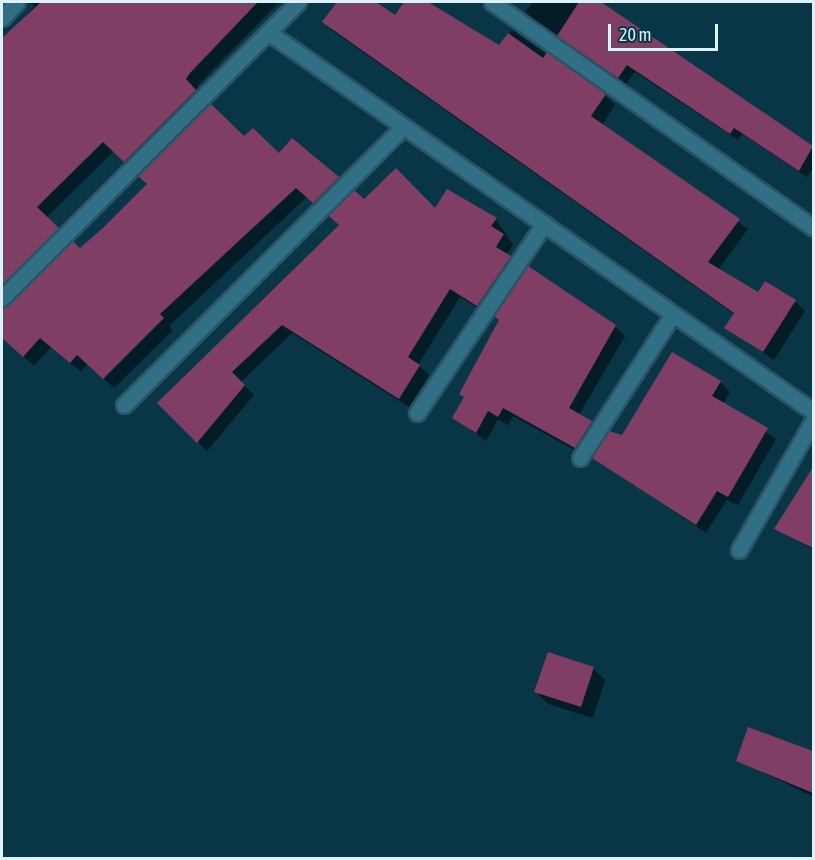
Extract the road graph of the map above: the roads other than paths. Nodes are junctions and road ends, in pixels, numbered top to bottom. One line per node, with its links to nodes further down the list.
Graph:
1 (17, 2): 4 (street)
2 (298, 2): 5 (street)
3 (492, 2): 8 (street)
4 (2, 18)
5 (268, 32): 6 (street); 9 (street)
6 (403, 127): 7 (street); 11 (street)
7 (544, 224): 10 (street); 13 (street)
8 (813, 228)
9 (2, 298)
10 (673, 314): 12 (street); 15 (street)
11 (124, 405)
12 (813, 412)
13 (417, 413)
14 (813, 419): 16 (street)
15 (580, 458)
16 (739, 550)

